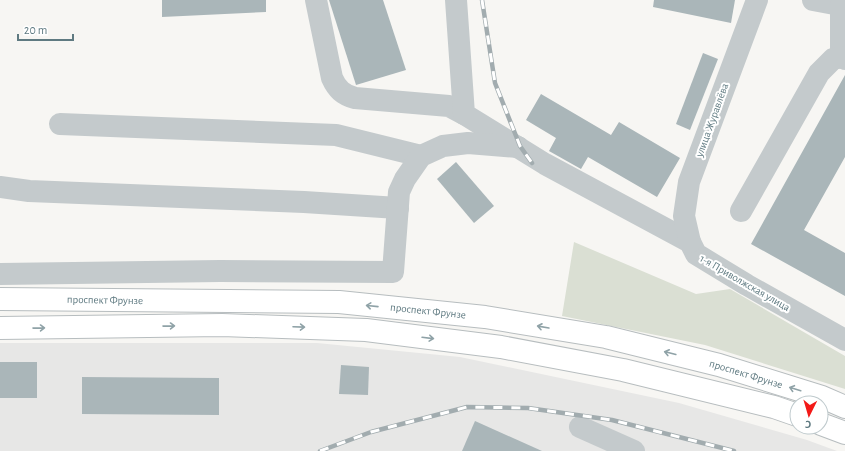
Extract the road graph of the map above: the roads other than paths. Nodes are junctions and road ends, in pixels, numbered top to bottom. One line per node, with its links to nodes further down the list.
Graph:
1 (316, 0): 7 (street, 1-я Приволжская улица)
2 (456, 0): 7 (street)
3 (757, 0): 14 (street, улица Журавлёва)
4 (813, 0): 5 (street)
5 (843, 6): 6 (street)
6 (843, 58): 13 (street)
7 (464, 114): 9 (street, 1-я Приволжская улица)
8 (60, 124): 10 (street)
9 (518, 147): 10 (street); 14 (street, 1-я Приволжская улица)
10 (421, 156): 12 (street)
11 (0, 187): 12 (street)
12 (398, 208): 15 (street)
13 (741, 211)
14 (690, 242): 18 (street, 1-я Приволжская улица)
15 (0, 274)
16 (0, 299): 19 (main road, проспект Фрунзе, one-way to 16)
17 (0, 328): 20 (main road, one-way to 20)
18 (845, 340)
19 (845, 407)
20 (789, 412)
21 (580, 427): 24 (street)
22 (829, 427): 23 (main road)
23 (845, 433)
24 (634, 451)

